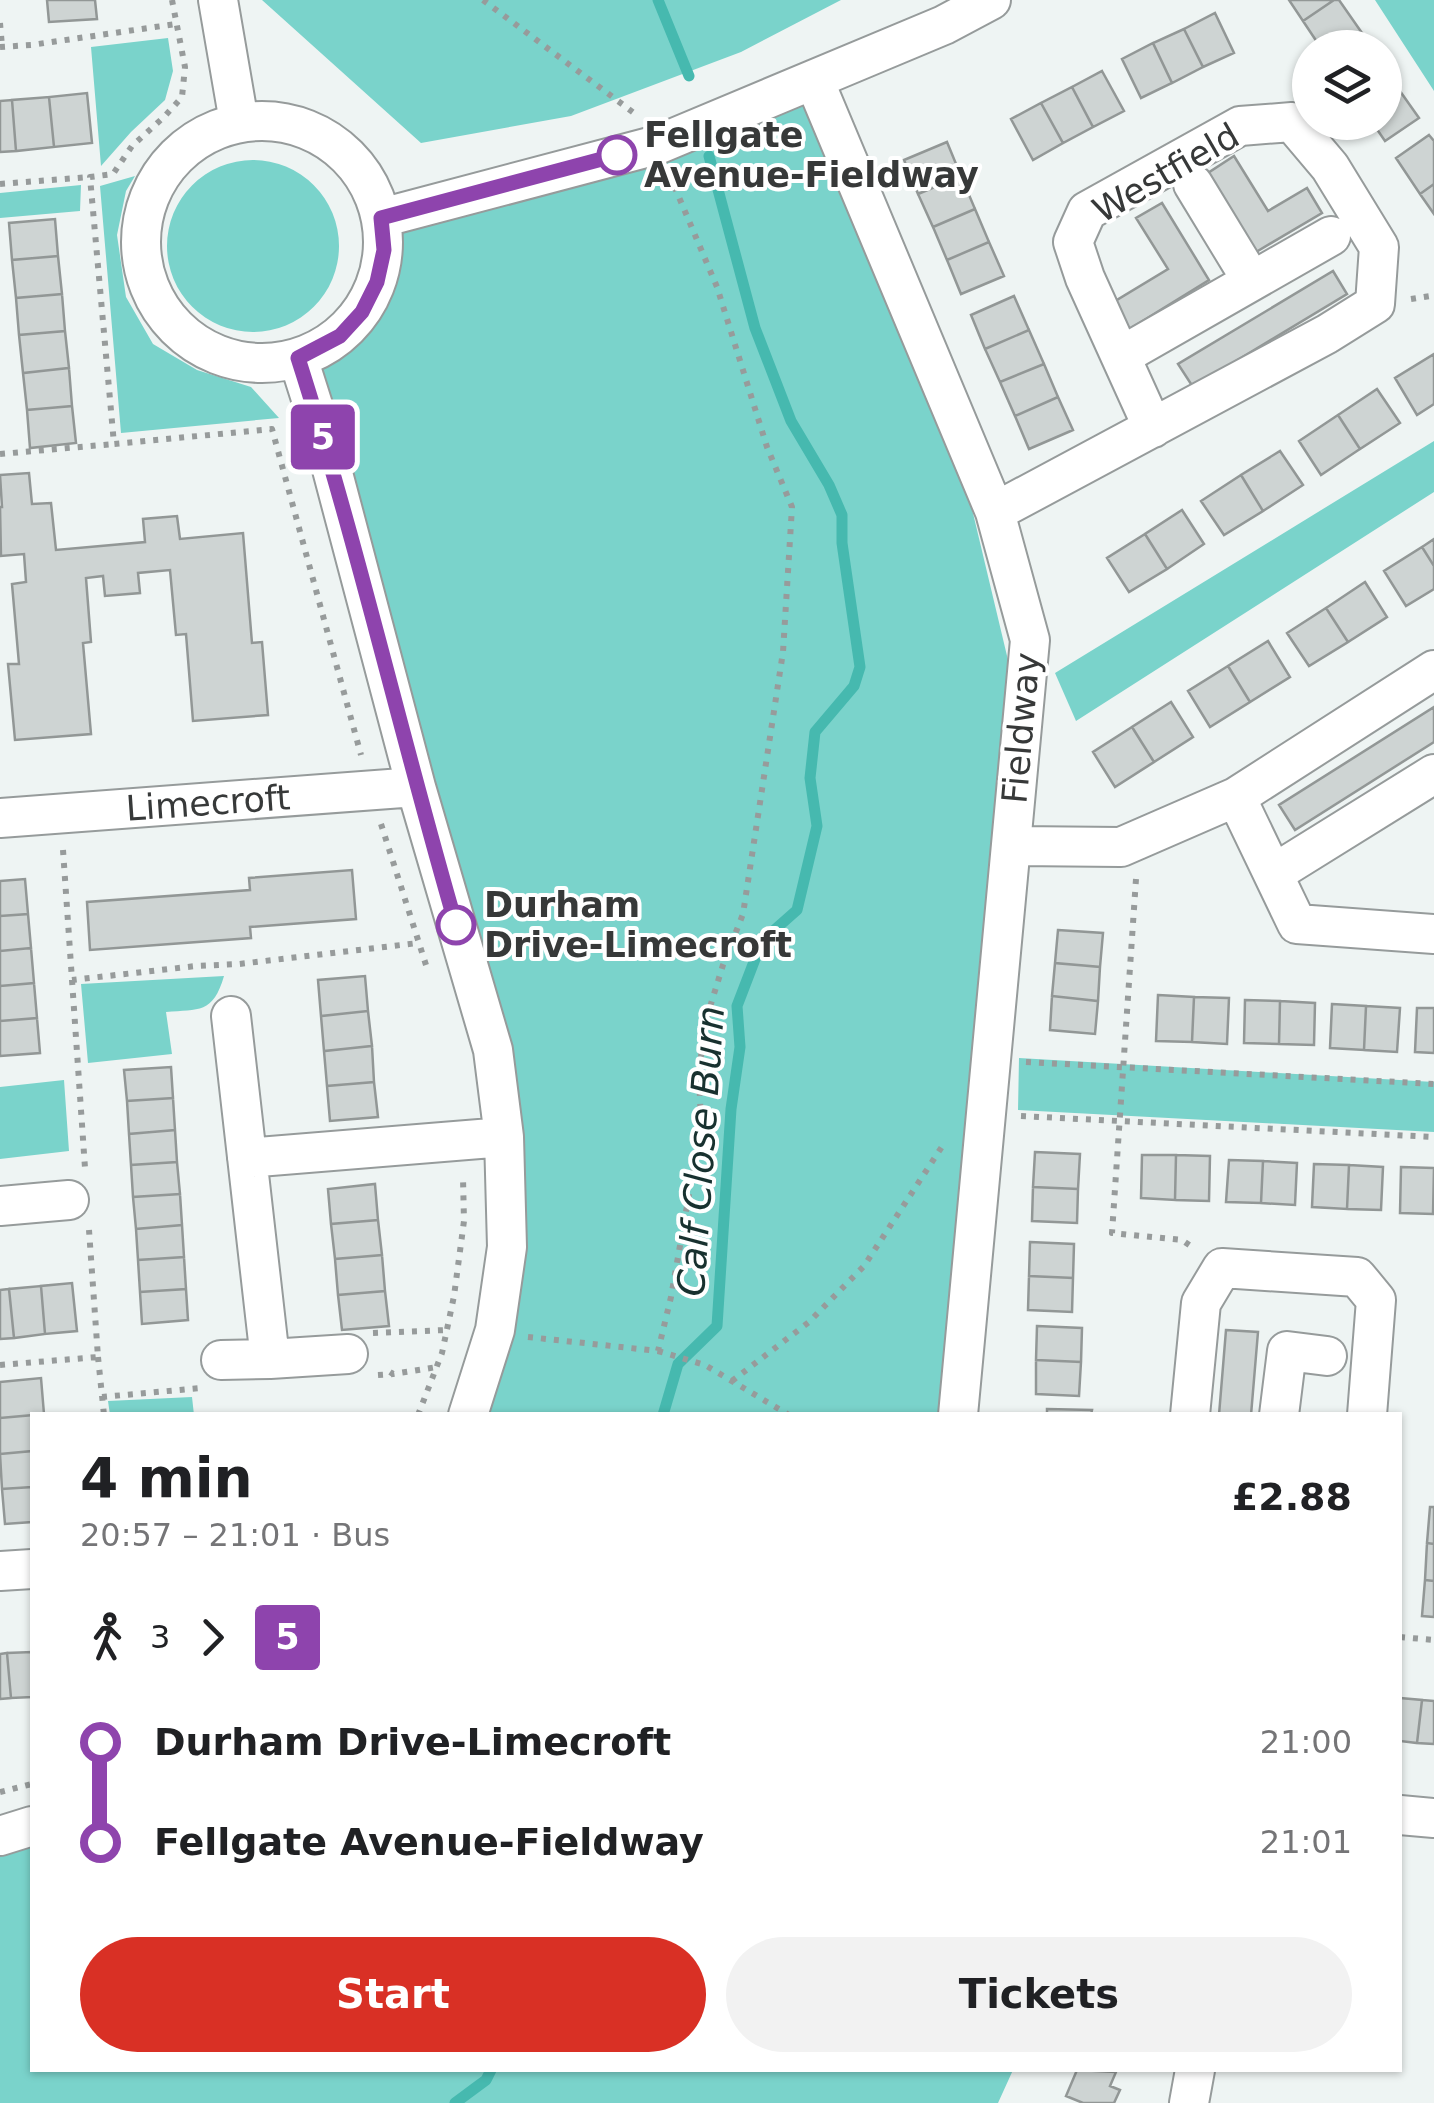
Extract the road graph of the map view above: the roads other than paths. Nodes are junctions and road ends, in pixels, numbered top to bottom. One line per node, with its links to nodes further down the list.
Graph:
1 (218, 0): 5 (street)
2 (991, 0): 3 (street)
3 (936, 13): 4 (street)
4 (814, 80): 7 (street); 13 (street, Fieldway)
5 (238, 122): 7 (street); 11 (street)
6 (1193, 184): 9 (street, Westfield)
7 (381, 218): 11 (street)
8 (1330, 236): 9 (street)
9 (1252, 281): 10 (street)
10 (1121, 356): 12 (street, Westfield); 12 (street, Westfield)
11 (298, 358): 16 (street)
12 (1153, 428): 13 (street, Westfield)
13 (995, 512): 19 (street, Fieldway)
14 (1434, 670): 17 (street)
15 (1434, 774): 20 (street)
16 (416, 788): 18 (street, Limecroft); 23 (street)
17 (1236, 797): 19 (street); 20 (street)
18 (0, 818)
19 (1011, 846): 32 (street, Fieldway)
20 (1273, 874): 21 (street)
21 (1434, 934)
22 (231, 1016): 24 (street)
23 (504, 1137): 24 (street); 31 (street)
24 (247, 1158): 29 (street)
25 (81, 1201): 26 (street)
26 (0, 1206)
27 (364, 1341): 29 (street)
28 (1328, 1356): 34 (street)
29 (270, 1358): 30 (street)
30 (221, 1360)
31 (469, 1412)
32 (958, 1412)
33 (1190, 1412): 35 (street)
34 (1280, 1412)
35 (1367, 1412)
36 (30, 1569): 37 (street)
37 (0, 1571)
38 (1402, 1815): 39 (street)
39 (1434, 1818)
40 (30, 1827): 41 (street)
41 (0, 1836)
42 (1195, 2072): 43 (street)
43 (1190, 2103)

